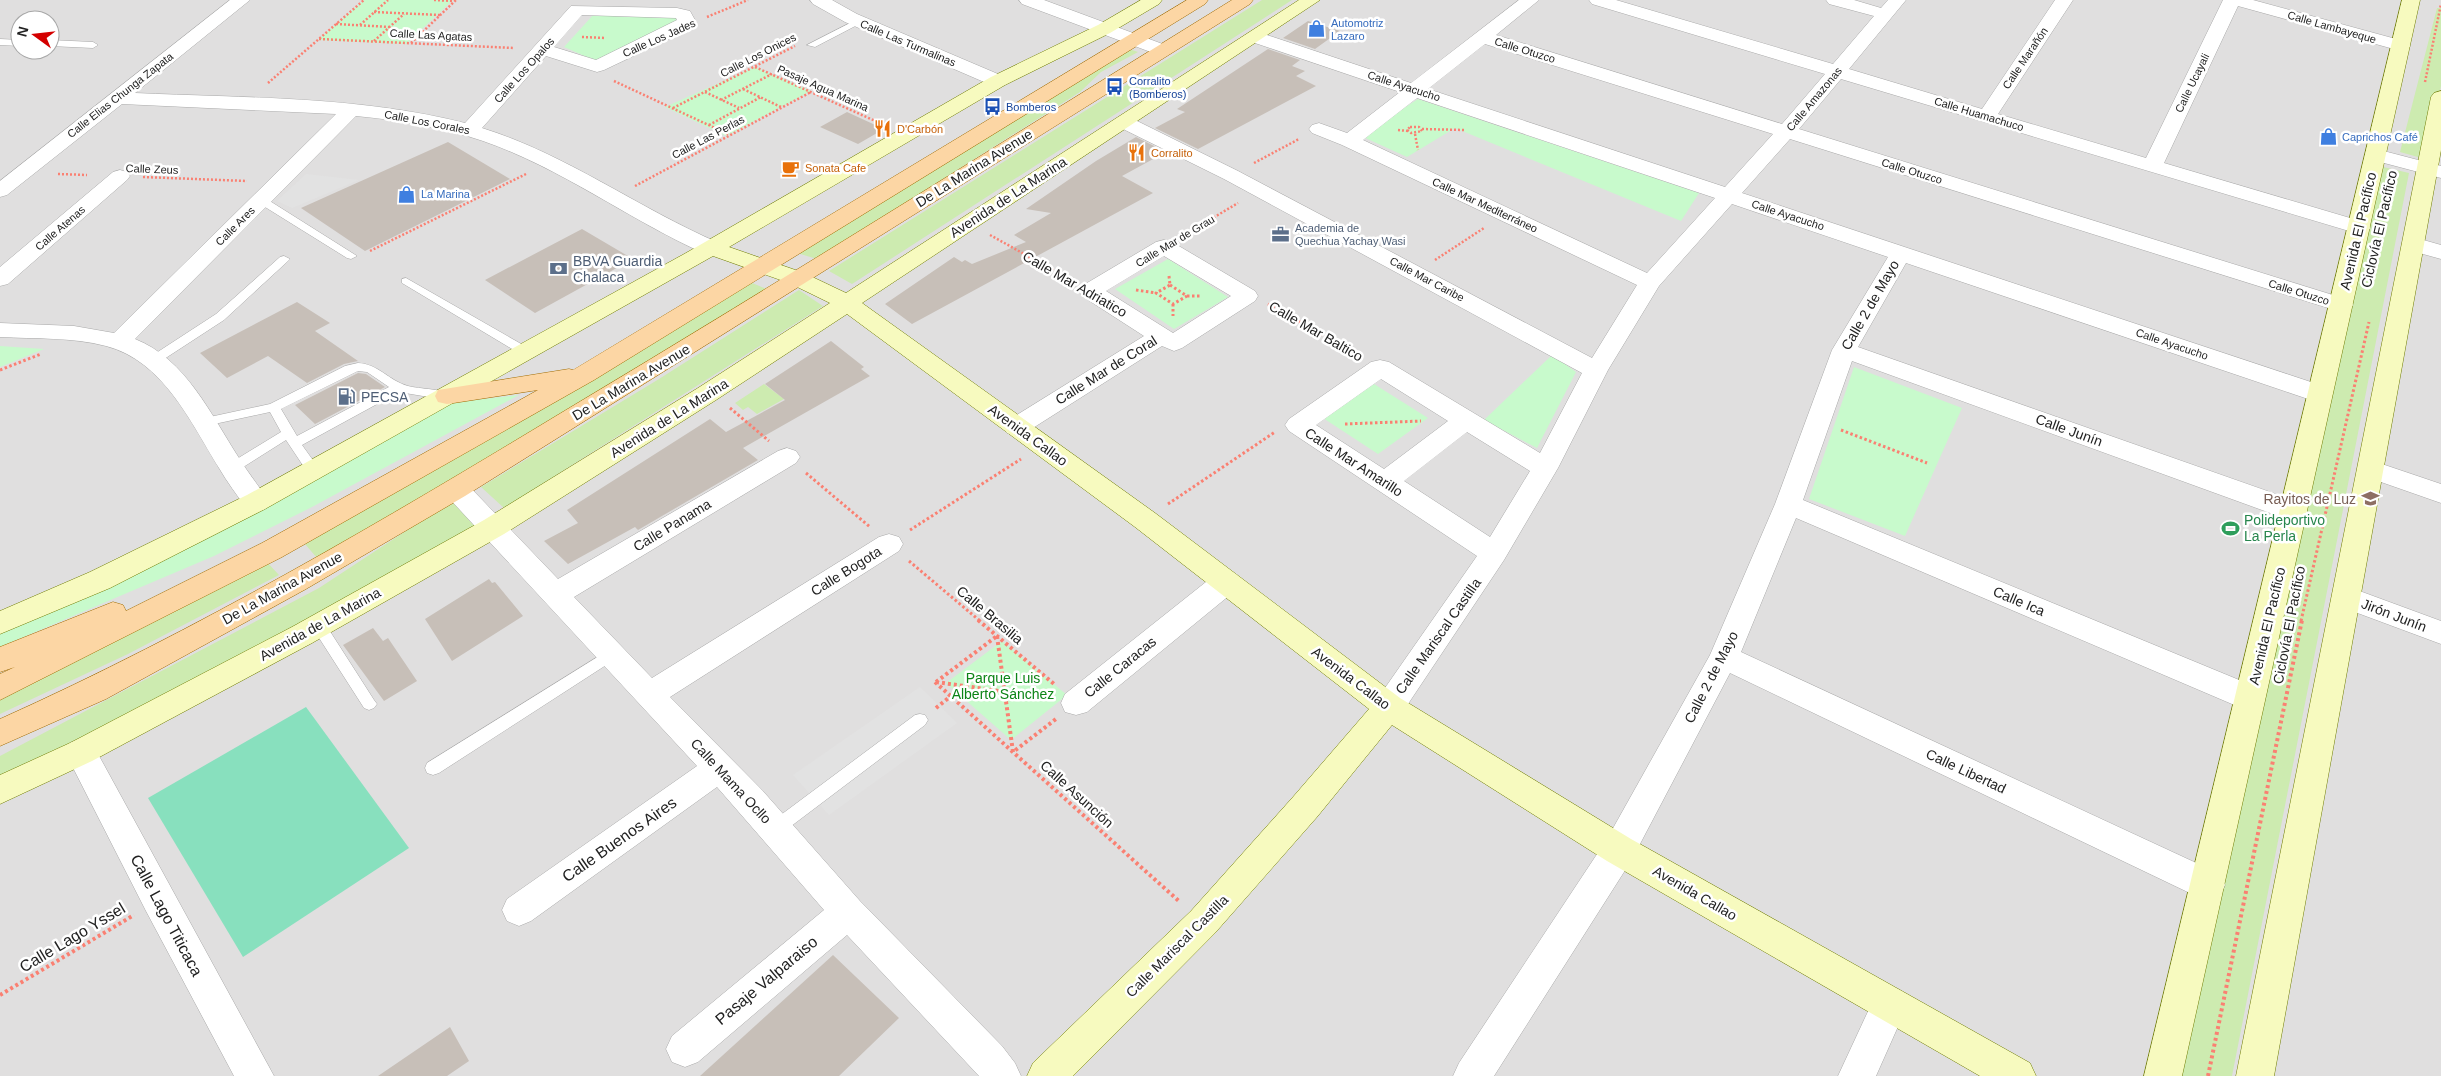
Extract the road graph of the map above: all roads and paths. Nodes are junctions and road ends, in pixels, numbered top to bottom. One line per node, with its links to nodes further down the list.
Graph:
1 (241, 0): 53 (street, Calle Elias Chunga Zapata)
2 (364, 0): 25 (path)
3 (388, 0): 21 (path)
4 (434, 0): 5 (path)
5 (455, 0): 23 (path)
6 (748, 0): 27 (path, Calle Los Jades)
7 (819, 0): 24 (street, Calle Las Turmalinas)
8 (1028, 0): 29 (street)
9 (1153, 0): 29 (street)
10 (1199, 0): 33 (main road, De La Marina Avenue)
11 (1244, 0): 42 (main road, De La Marina Avenue)
12 (1311, 0): 30 (street, Avenida de La Marina)
13 (1530, 0): 31 (street)
14 (1598, 0): 45 (street, Calle Huamachuco)
15 (1835, 0): 20 (street)
16 (2064, 0): 61 (street, Calle Marañón)
17 (2233, 0): 40 (street, Calle Lambayeque); 73 (street, Calle Ucayali)
18 (2412, 0): 40 (street, Avenida El Pacífico)
19 (2441, 4): 52 (path)
20 (1891, 7): 45 (street, Calle Amazonas)
21 (374, 12): 22 (path); 26 (path)
22 (404, 14): 23 (path); 28 (path)
23 (440, 15): 36 (path)
24 (859, 22): 39 (lane); 47 (street, Calle Las Turmalinas)
25 (336, 24): 26 (path); 32 (path)
26 (360, 25): 28 (path)
27 (684, 25): 41 (street, Calle Los Opalos); 43 (street, Calle Los Jades)
28 (390, 27): 34 (path)
29 (1104, 29): 33 (street); 47 (street)
30 (1255, 37): 49 (street, Calle Ayacucho); 62 (street, Avenida de La Marina)
31 (1483, 37): 49 (street); 68 (street, Calle Otuzco)
32 (318, 39): 34 (path, Calle Las Agatas); 56 (path)
33 (1133, 39): 42 (street); 94 (main road, De La Marina Avenue)
34 (374, 42): 36 (path, Calle Las Agatas)
35 (60, 43): 37 (lane)
36 (411, 43): 41 (path, Calle Las Agatas)
37 (93, 45)
38 (798, 45): 44 (path, Calle Los Onices)
39 (812, 45)
40 (2401, 46): 71 (street, Avenida El Pacífico)
41 (542, 49): 43 (street); 66 (street, Calle Los Opalos)
42 (1162, 50): 96 (main road, De La Marina Avenue)
43 (597, 66): 58 (path)
44 (755, 67): 46 (path, Pasaje Agua Marina); 50 (path, Calle Los Onices)
45 (1837, 71): 61 (street, Calle Huamachuco); 68 (street, Calle Amazonas)
46 (772, 74): 48 (path); 51 (path, Pasaje Agua Marina)
47 (998, 81): 67 (street)
48 (742, 89): 54 (path); 55 (path)
49 (1415, 89): 70 (street); 81 (street, Calle Ayacucho)
50 (704, 92): 55 (path); 58 (path, Calle Los Onices)
51 (811, 92): 57 (path, Calle Las Perlas); 67 (path, Pasaje Agua Marina)
52 (2432, 94): 74 (street)
53 (116, 98): 56 (street, Calle Los Corales); 75 (street, Calle Elias Chunga Zapata)
54 (761, 98): 57 (path); 60 (path)
55 (721, 100): 60 (path)
56 (245, 103): 59 (street, Calle Los Corales)
57 (782, 107): 69 (path, Calle Las Perlas)
58 (673, 108): 63 (path)
59 (352, 109): 66 (street, Calle Los Corales); 78 (street, Calle Ares)
60 (740, 109): 63 (path)
61 (1986, 116): 73 (street, Calle Huamachuco)
62 (1124, 122): 76 (street, Calle Mar Caribe); 103 (street, Avenida de La Marina)
63 (709, 125): 69 (path)
64 (1410, 127): 64 (path)
65 (1319, 129): 70 (street, Calle Mar Mediterráneo); 76 (path)
66 (469, 130): 72 (street, Calle Los Corales)
67 (913, 132): 88 (street)
68 (1786, 132): 81 (street, Calle Amazonas); 104 (street, Calle Otuzco)
69 (730, 135): 82 (path, Calle Las Perlas)
70 (1349, 140): 84 (street, Calle Mar Mediterráneo)
71 (2376, 155): 74 (street); 85 (street, Avenida El Pacífico)
72 (548, 163): 82 (street, Calle Los Corales); 92 (path)
73 (2152, 166): 85 (street, Calle Huamachuco)
74 (2434, 171): 87 (street)
75 (23, 172): 77 (path, Calle Zeus); 80 (street, Calle Elias Chunga Zapata)
76 (1232, 175): 79 (street, Calle Mar Caribe)
77 (120, 176): 78 (path, Calle Zeus); 97 (street, Calle Atenas)
78 (280, 182): 83 (street, Calle Ares)
79 (1259, 190): 89 (path, Calle Mar de Grau); 95 (street, Calle Mar Caribe)
80 (0, 191)
81 (1727, 195): 91 (street, Calle Ayacucho); 99 (street, Calle Mariscal Castilla)
82 (614, 197): 88 (street, Calle Los Corales)
83 (261, 200): 92 (lane); 108 (street, Calle Ares)
84 (1506, 214): 95 (path); 99 (street, Calle Mar Mediterráneo)
85 (2359, 228): 104 (street, Avenida El Pacífico)
86 (988, 234): 100 (path, Calle Mar Adriatico)
87 (2413, 244): 90 (street); 130 (street)
88 (711, 248): 94 (street, Avenida Callao); 110 (street)
89 (1164, 248): 100 (street, Calle Mar de Grau); 102 (street)
90 (2441, 252)
91 (1901, 253): 109 (street, Calle 2 de Mayo); 116 (street, Calle Ayacucho)
92 (351, 256)
93 (284, 259): 111 (lane)
94 (766, 265): 96 (street, Avenida Callao); 114 (main road, De La Marina Avenue)
95 (1415, 273): 113 (street, Calle Mar Caribe)
96 (799, 278): 103 (street, Avenida Callao); 133 (main road, De La Marina Avenue)
97 (0, 279)
98 (406, 281): 110 (lane)
99 (1650, 283): 113 (street, Calle Mariscal Castilla)
100 (1090, 291): 107 (street, Calle Mar Adriatico)
101 (1156, 293): 101 (path)
102 (1247, 296): 107 (street, Calle Mar de Coral); 112 (path, Calle Mar Baltico)
103 (847, 303): 123 (street, Avenida Callao); 139 (street, Avenida de La Marina)
104 (2341, 305): 116 (street, Avenida El Pacífico)
105 (2371, 314): 187 (path, Ciclovía El Pacífico)
106 (0, 330): 108 (street)
107 (1161, 336): 123 (street, Calle Mar de Coral)
108 (118, 342): 111 (street)
109 (1844, 350): 120 (street, Calle 2 de Mayo); 137 (street, Calle Junín)
110 (526, 352): 117 (street)
111 (154, 360): 121 (street)
112 (1380, 368): 119 (street, Calle Mar Baltico); 122 (street, Calle Mar Amarillo)
113 (1596, 370): 129 (street, Calle Mariscal Castilla)
114 (585, 374): 117 (main road); 142 (main road, De La Marina Avenue)
115 (399, 387): 117 (lane); 118 (lane); 124 (lane)
116 (2320, 394): 137 (street, Avenida El Pacífico)
117 (447, 396): 131 (street)
118 (274, 407): 121 (lane); 124 (lane)
119 (1466, 420): 122 (path); 129 (street, Calle Mar Baltico); 132 (street)
120 (1818, 421): 127 (path); 136 (street, Calle 2 de Mayo)
121 (205, 422): 128 (street)
122 (1298, 425): 132 (street, Calle Mar Amarillo); 138 (path)
123 (1016, 427): 125 (street, Avenida Callao)
124 (291, 438): 128 (lane); 131 (lane)
125 (1042, 445): 138 (street, Avenida Callao); 140 (path, Calle Bogota)
126 (787, 457): 144 (street, Calle Panama)
127 (1927, 463)
128 (232, 468): 135 (street)
129 (1545, 468): 141 (street, Calle Mariscal Castilla)
130 (2370, 469): 134 (street); 145 (street)
131 (313, 470): 135 (street)
132 (1385, 482): 141 (street, Calle Mar Amarillo)
133 (456, 489): 139 (street, Calle Mama Ocllo); 155 (main road, De La Marina Avenue)
134 (2441, 494)
135 (256, 502): 146 (street)
136 (1788, 504): 151 (street, Calle 2 de Mayo); 158 (street, Calle Ica)
137 (2294, 511): 158 (street, Avenida El Pacífico)
138 (1145, 520): 143 (street, Avenida Callao)
139 (494, 527): 144 (street, Calle Mama Ocllo); 147 (street, Avenida de La Marina)
140 (889, 544): 149 (path, Calle Brasilia); 157 (street, Calle Bogota)
141 (1494, 553): 161 (street, Calle Mariscal Castilla)
142 (235, 570): 152 (main road); 154 (main road, De La Marina Avenue)
143 (1226, 582): 159 (street, Calle Caracas); 161 (street, Avenida Callao)
144 (556, 594): 150 (street, Calle Mama Ocllo)
145 (2346, 597): 148 (street, Jirón Junín); 188 (street)
146 (0, 623)
147 (319, 626): 160 (lane); 165 (street, Avenida de La Marina)
148 (2441, 633)
149 (997, 636): 153 (path); 156 (path); 159 (path, Calle Brasilia)
150 (612, 654): 157 (street, Calle Mama Ocllo); 168 (lane)
151 (1724, 657): 171 (street, Calle 2 de Mayo); 172 (street, Calle Libertad)
152 (0, 660)
153 (935, 682): 156 (path); 166 (path, Calle Asunción)
154 (0, 688)
155 (95, 690): 163 (main road, De La Marina Avenue); 164 (main road)
156 (1004, 690): 159 (path); 166 (path)
157 (649, 695): 167 (street, Calle Mama Ocllo)
158 (2250, 698): 172 (street, Avenida El Pacífico)
159 (1076, 702): 166 (path, Calle Caracas)
160 (369, 704)
161 (1389, 707): 171 (street, Avenida Callao); 176 (street, Calle Mariscal Castilla)
162 (920, 720): 170 (lane)
163 (0, 733)
164 (0, 746)
165 (81, 752): 169 (street, Avenida de La Marina); 173 (street, Calle Lago Titicaca)
166 (1014, 752): 176 (path, Calle Asunción)
167 (720, 767): 170 (street, Calle Mama Ocllo); 174 (street, Calle Buenos Aires)
168 (433, 768)
169 (0, 790)
170 (776, 828): 175 (street, Calle Mama Ocllo)
171 (1619, 850): 178 (street, Avenida Callao); 183 (street, Calle 2 de Mayo)
172 (2208, 886): 186 (street, Avenida El Pacífico)
173 (158, 900): 177 (path, Calle Lago Yssel); 180 (street, Calle Lago Titicaca)
174 (519, 910)
175 (848, 912): 179 (street, Pasaje Valparaiso); 181 (street, Calle Mama Ocllo)
176 (1203, 922): 182 (street, Calle Mariscal Castilla)
177 (0, 995)
178 (1890, 1004): 184 (street); 185 (street, Avenida Callao)
179 (685, 1049)
180 (256, 1076)
181 (1002, 1076)
182 (1046, 1076)
183 (1472, 1076)
184 (1857, 1076)
185 (2018, 1076)
186 (2163, 1076)
187 (2208, 1076)
188 (2255, 1076)

